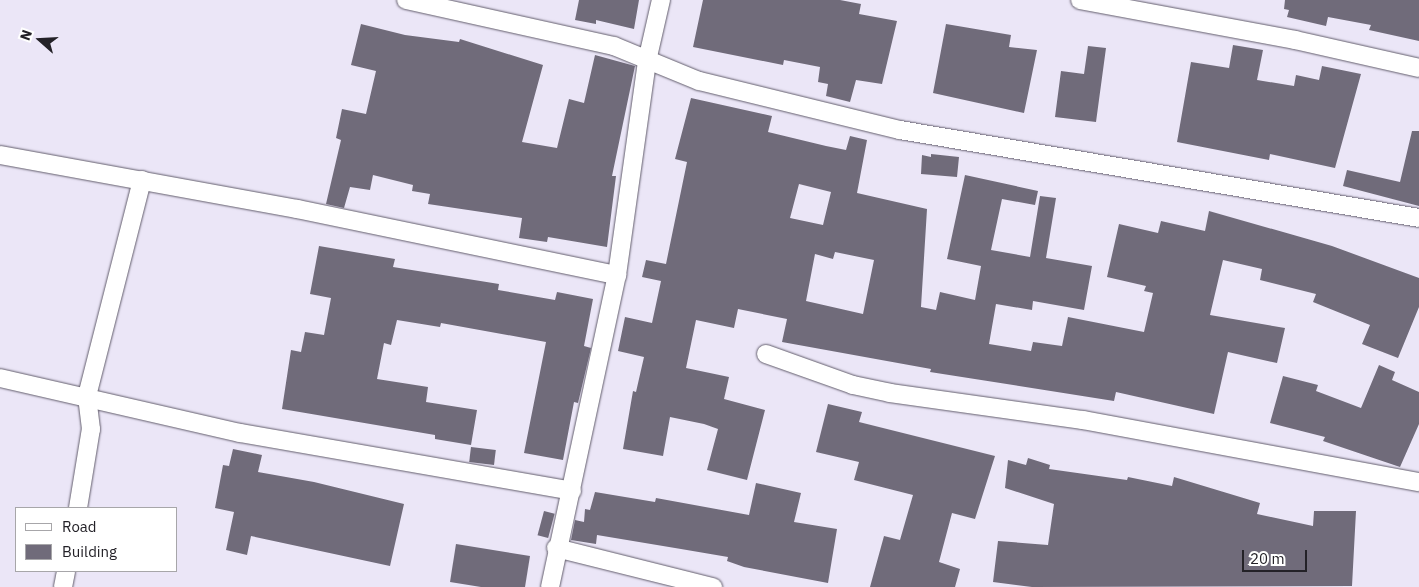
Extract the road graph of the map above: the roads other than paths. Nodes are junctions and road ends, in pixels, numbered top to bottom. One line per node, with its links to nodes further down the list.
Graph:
1 (406, 0): 4 (street)
2 (661, 0): 4 (street)
3 (1080, 0): 5 (street)
4 (647, 61): 8 (street); 9 (street)
5 (1419, 68)
6 (0, 155): 7 (street)
7 (142, 180): 9 (street); 12 (street)
8 (1419, 218)
9 (617, 275): 14 (street)
10 (766, 354): 13 (street)
11 (0, 378): 12 (street)
12 (87, 396): 14 (street); 15 (street)
13 (1419, 482)
14 (572, 491): 16 (street)
15 (78, 507)
16 (556, 548): 19 (street); 20 (street)
17 (66, 572): 18 (street)
18 (63, 587)
19 (550, 587)
20 (713, 587)

